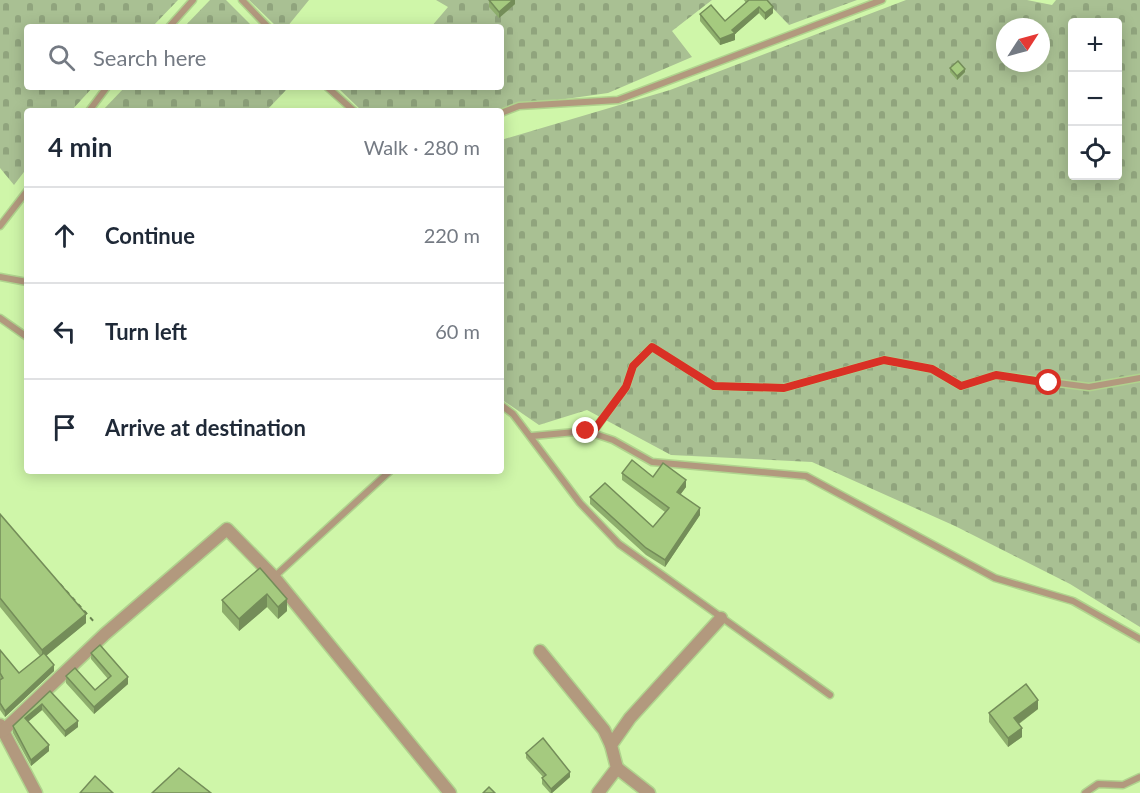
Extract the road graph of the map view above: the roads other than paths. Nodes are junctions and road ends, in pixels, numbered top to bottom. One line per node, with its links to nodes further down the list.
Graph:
1 (193, 0): 4 (lane)
2 (242, 0): 5 (lane)
3 (882, 0): 10 (lane)
4 (172, 24)
5 (265, 24)
6 (105, 90): 8 (lane)
7 (330, 90): 9 (lane)
8 (91, 108)
9 (351, 108)
10 (504, 112)
11 (24, 195): 12 (lane)
12 (0, 226)
13 (0, 278): 14 (lane)
14 (24, 282)
15 (0, 318): 16 (lane)
16 (24, 335)
17 (1140, 378): 19 (lane)
18 (504, 407): 20 (lane)
19 (592, 433): 20 (lane); 24 (lane)
20 (532, 436): 23 (lane)
21 (387, 474): 22 (lane)
22 (274, 577): 27 (street); 32 (street)
23 (721, 618): 26 (lane); 28 (street)
24 (1140, 639)
25 (540, 651): 28 (street)
26 (830, 695)
27 (2, 728): 31 (street)
28 (611, 745): 29 (street)
29 (617, 768): 33 (street); 34 (street)
30 (1140, 777): 35 (lane)
31 (36, 793)
32 (450, 793)
33 (598, 793)
34 (649, 793)
35 (1085, 793)

